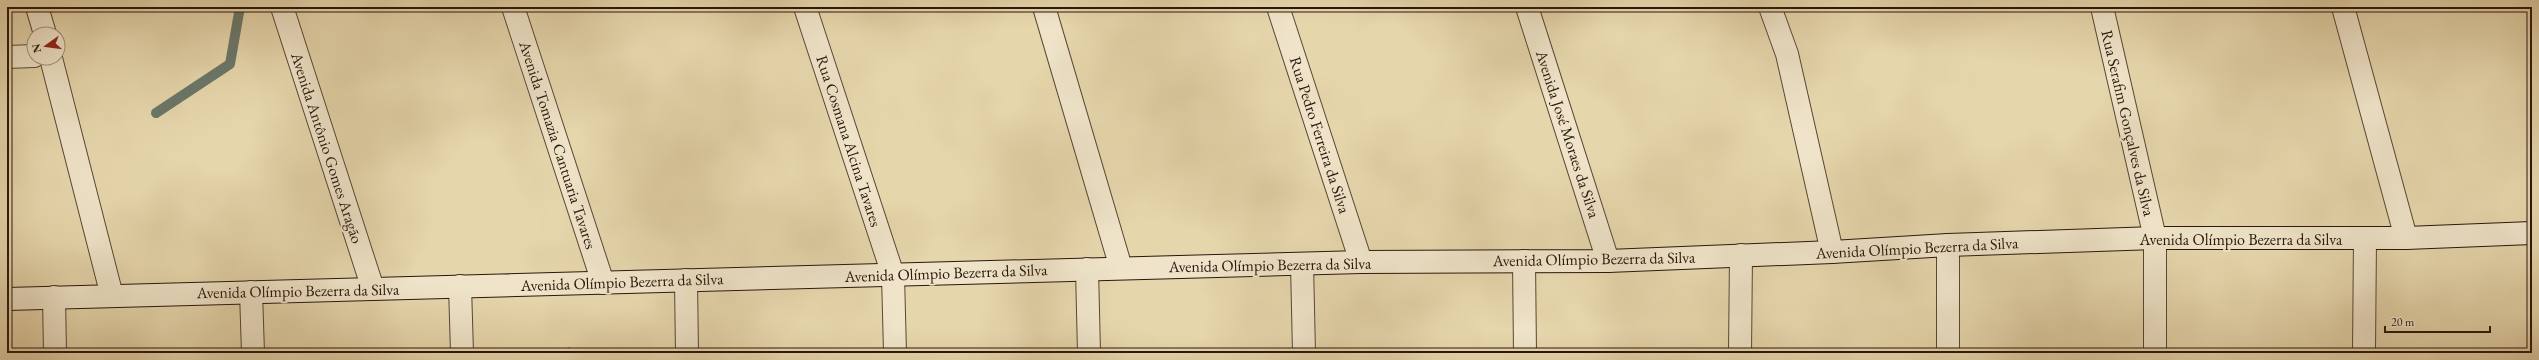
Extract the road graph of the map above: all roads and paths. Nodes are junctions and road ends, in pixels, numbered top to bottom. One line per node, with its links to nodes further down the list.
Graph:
1 (37, 7): 12 (street)
2 (282, 7): 34 (street, Avenida Antônio Gomes Aragão)
3 (513, 7): 32 (street, Avenida Tomazia Cantuaria Tavares)
4 (805, 7): 30 (street, Rua Cosmana Alcina Tavares)
5 (1044, 7): 28 (street)
6 (1278, 7): 26 (street, Rua Pedro Ferreira da Silva)
7 (1527, 7): 25 (street, Avenida José Moraes da Silva)
8 (1770, 7): 13 (street)
9 (1783, 7): 13 (street)
10 (2102, 7): 18 (street, Rua Serafim Gonçalves da Silva)
11 (2343, 7): 20 (street)
12 (43, 26)
13 (1787, 54): 22 (street)
14 (26, 56): 15 (street)
15 (7, 57)
16 (53, 66): 36 (street)
17 (2532, 233): 20 (street, Avenida Olímpio Bezerra da Silva)
18 (2155, 238): 19 (street, Avenida Olímpio Bezerra da Silva); 21 (street, Avenida Olímpio Bezerra da Silva); 49 (street, Rua Serafim Gonçalves da Silva)
19 (2365, 238): 20 (street, Avenida Olímpio Bezerra da Silva); 50 (street)
20 (2406, 238)
21 (1948, 245): 22 (street, Avenida Olímpio Bezerra da Silva); 48 (street)
22 (1832, 252): 23 (street, Avenida Olímpio Bezerra da Silva)
23 (1741, 255): 25 (street, Avenida Olímpio Bezerra da Silva); 47 (street)
24 (1524, 261): 25 (street, Avenida Olímpio Bezerra da Silva); 26 (street, Avenida Olímpio Bezerra da Silva); 46 (street)
25 (1608, 261)
26 (1361, 262): 27 (street, Avenida Olímpio Bezerra da Silva)
27 (1302, 264): 28 (street, Avenida Olímpio Bezerra da Silva); 45 (street)
28 (1121, 268): 29 (street, Avenida Olímpio Bezerra da Silva)
29 (1087, 269): 30 (street, Avenida Olímpio Bezerra da Silva); 44 (street)
30 (893, 275): 31 (street, Avenida Olímpio Bezerra da Silva); 43 (street, Rua Cosmana Alcina Tavares)
31 (686, 280): 32 (street, Avenida Olímpio Bezerra da Silva); 42 (street)
32 (604, 283): 33 (street, Avenida Olímpio Bezerra da Silva)
33 (460, 286): 34 (street, Avenida Olímpio Bezerra da Silva); 41 (street)
34 (373, 289): 35 (street, Avenida Olímpio Bezerra da Silva)
35 (252, 292): 36 (street, Avenida Olímpio Bezerra da Silva); 40 (street)
36 (112, 296): 37 (street, Avenida Olímpio Bezerra da Silva)
37 (54, 297): 38 (street, Avenida Olímpio Bezerra da Silva); 39 (street)
38 (7, 299)
39 (55, 353)
40 (253, 353)
41 (462, 353)
42 (687, 353)
43 (895, 353)
44 (1089, 353)
45 (1304, 353)
46 (1525, 353)
47 (1740, 353)
48 (1948, 353)
49 (2155, 353)
50 (2364, 353)

